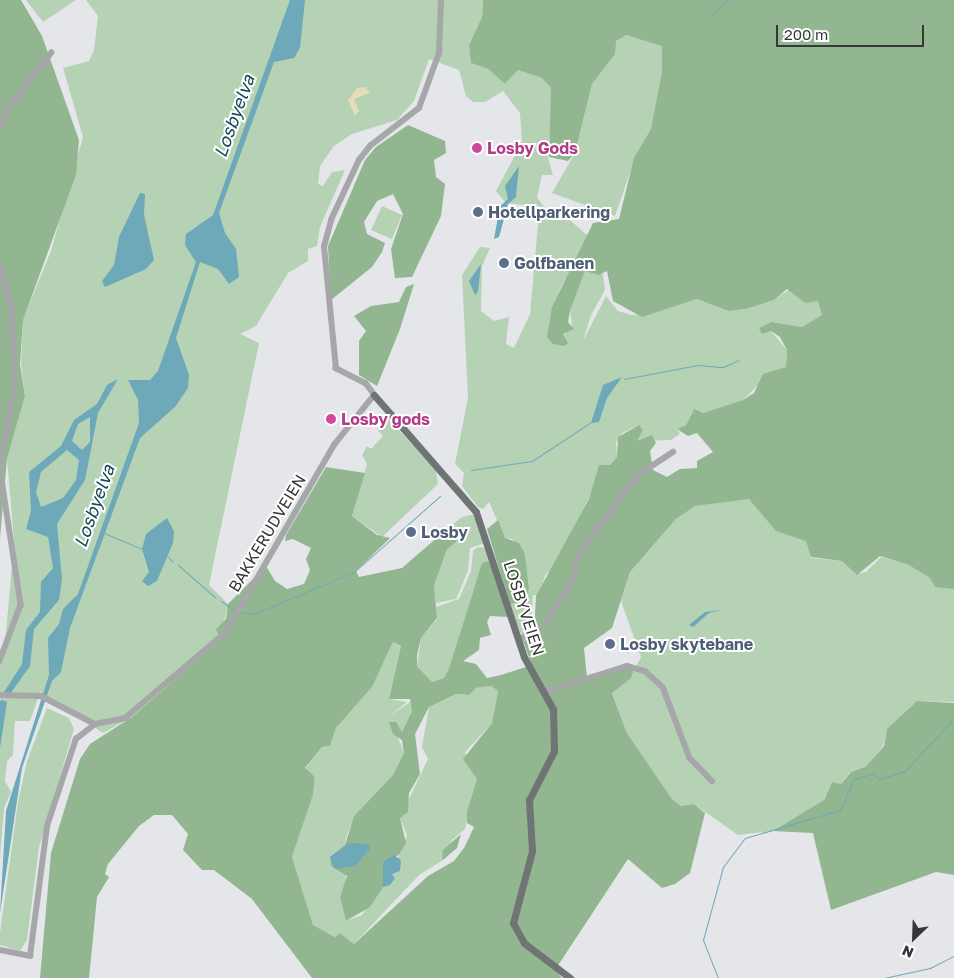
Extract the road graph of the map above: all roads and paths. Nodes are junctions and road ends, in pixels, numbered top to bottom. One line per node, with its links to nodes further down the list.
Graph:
1 (441, 0): 5 (street)
2 (51, 53): 3 (street)
3 (0, 128)
4 (0, 262): 8 (street)
5 (374, 395): 7 (main road, LOSBYVEIEN); 11 (street, BAKKERUDVEIEN)
6 (672, 452): 7 (street)
7 (519, 640): 9 (main road, LOSBYVEIEN)
8 (0, 661)
9 (545, 692): 12 (street); 14 (main road, LOSBYVEIEN)
10 (0, 695): 11 (street)
11 (95, 724): 13 (street, BAKKERUDVEIEN)
12 (712, 781)
13 (0, 950)
14 (570, 978)

